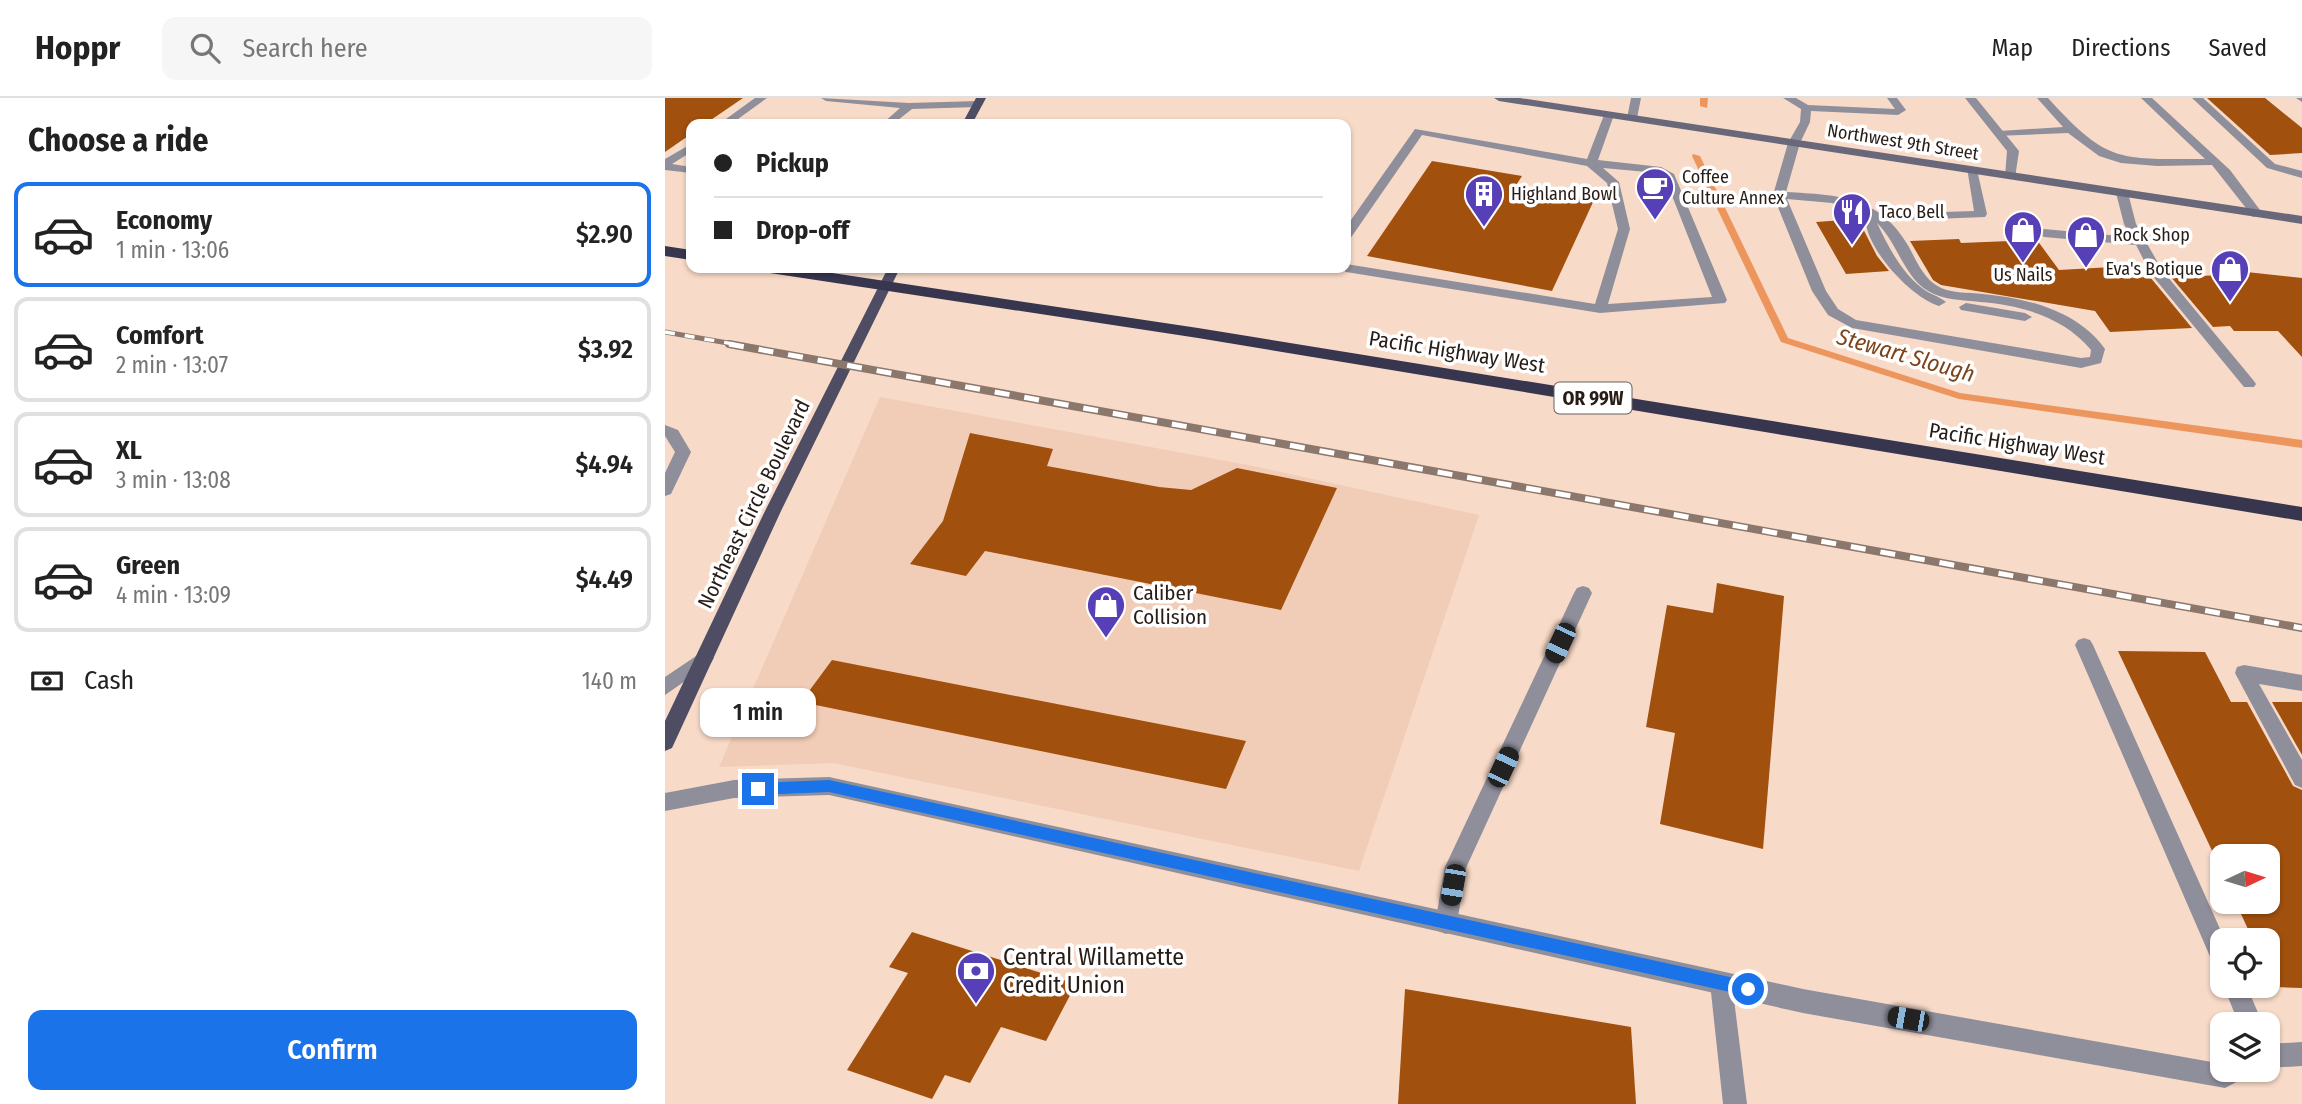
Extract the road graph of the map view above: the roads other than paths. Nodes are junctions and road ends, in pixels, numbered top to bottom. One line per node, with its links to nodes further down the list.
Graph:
1 (762, 98): 18 (street)
2 (826, 98): 12 (street)
3 (1499, 98): 11 (main road, Northwest 9th Street)
4 (1636, 98): 17 (street)
5 (1788, 98): 15 (street)
6 (1892, 98): 15 (street)
7 (1970, 98): 22 (street)
8 (2042, 98): 21 (street)
9 (2146, 98): 25 (street)
10 (2197, 98): 30 (street)
11 (1525, 100): 16 (main road, Northwest 9th Street)
12 (881, 101): 14 (street)
13 (979, 101): 14 (street); 20 (main road)
14 (909, 106): 19 (street)
15 (1806, 108): 23 (street)
16 (1609, 115): 17 (main road, Northwest 9th Street); 26 (street)
17 (1632, 118): 23 (main road, Northwest 9th Street)
18 (731, 119)
19 (893, 119)
20 (970, 119)
21 (2071, 131): 22 (street); 25 (street)
22 (1999, 134): 31 (street)
23 (1794, 143): 29 (main road, Northwest 9th Street); 33 (street)
24 (686, 150): 27 (street)
25 (2215, 162): 34 (street)
26 (1591, 163): 37 (street); 46 (street); 46 (street)
27 (665, 166): 28 (street)
28 (686, 169)
29 (1971, 170): 31 (main road, Northwest 9th Street); 35 (street)
30 (2302, 175)
31 (2011, 176): 32 (main road, Northwest 9th Street)
32 (2122, 193): 34 (main road, Northwest 9th Street); 39 (street)
33 (1779, 195): 33 (street)
34 (2257, 214): 36 (main road, Northwest 9th Street)
35 (1913, 217)
36 (2302, 221)
37 (1351, 229)
38 (2044, 233): 39 (street)
39 (2140, 242): 47 (street)
40 (665, 251): 41 (highway)
41 (686, 254)
42 (1351, 269): 46 (street)
43 (800, 273): 45 (highway, Pacific Highway West / OR 99W)
44 (891, 273): 45 (main road, Northeast Circle Boulevard)
45 (884, 287): 50 (highway, Pacific Highway West / OR 99W); 53 (main road, Northeast Circle Boulevard)
46 (1600, 309)
47 (2249, 384)
48 (665, 430): 49 (street)
49 (665, 490)
50 (2302, 514)
51 (1583, 593): 59 (street)
52 (2084, 645): 60 (street)
53 (705, 658): 55 (street); 56 (main road, Northeast Circle Boulevard)
54 (2302, 683): 57 (street)
55 (665, 687)
56 (665, 741)
57 (2302, 779)
58 (665, 802): 59 (street)
59 (1446, 923): 61 (street)
60 (2210, 931)
61 (1721, 983): 64 (street); 65 (street)
62 (2302, 1054): 63 (street)
63 (2280, 1055)
64 (2210, 1073)
65 (1735, 1104)

